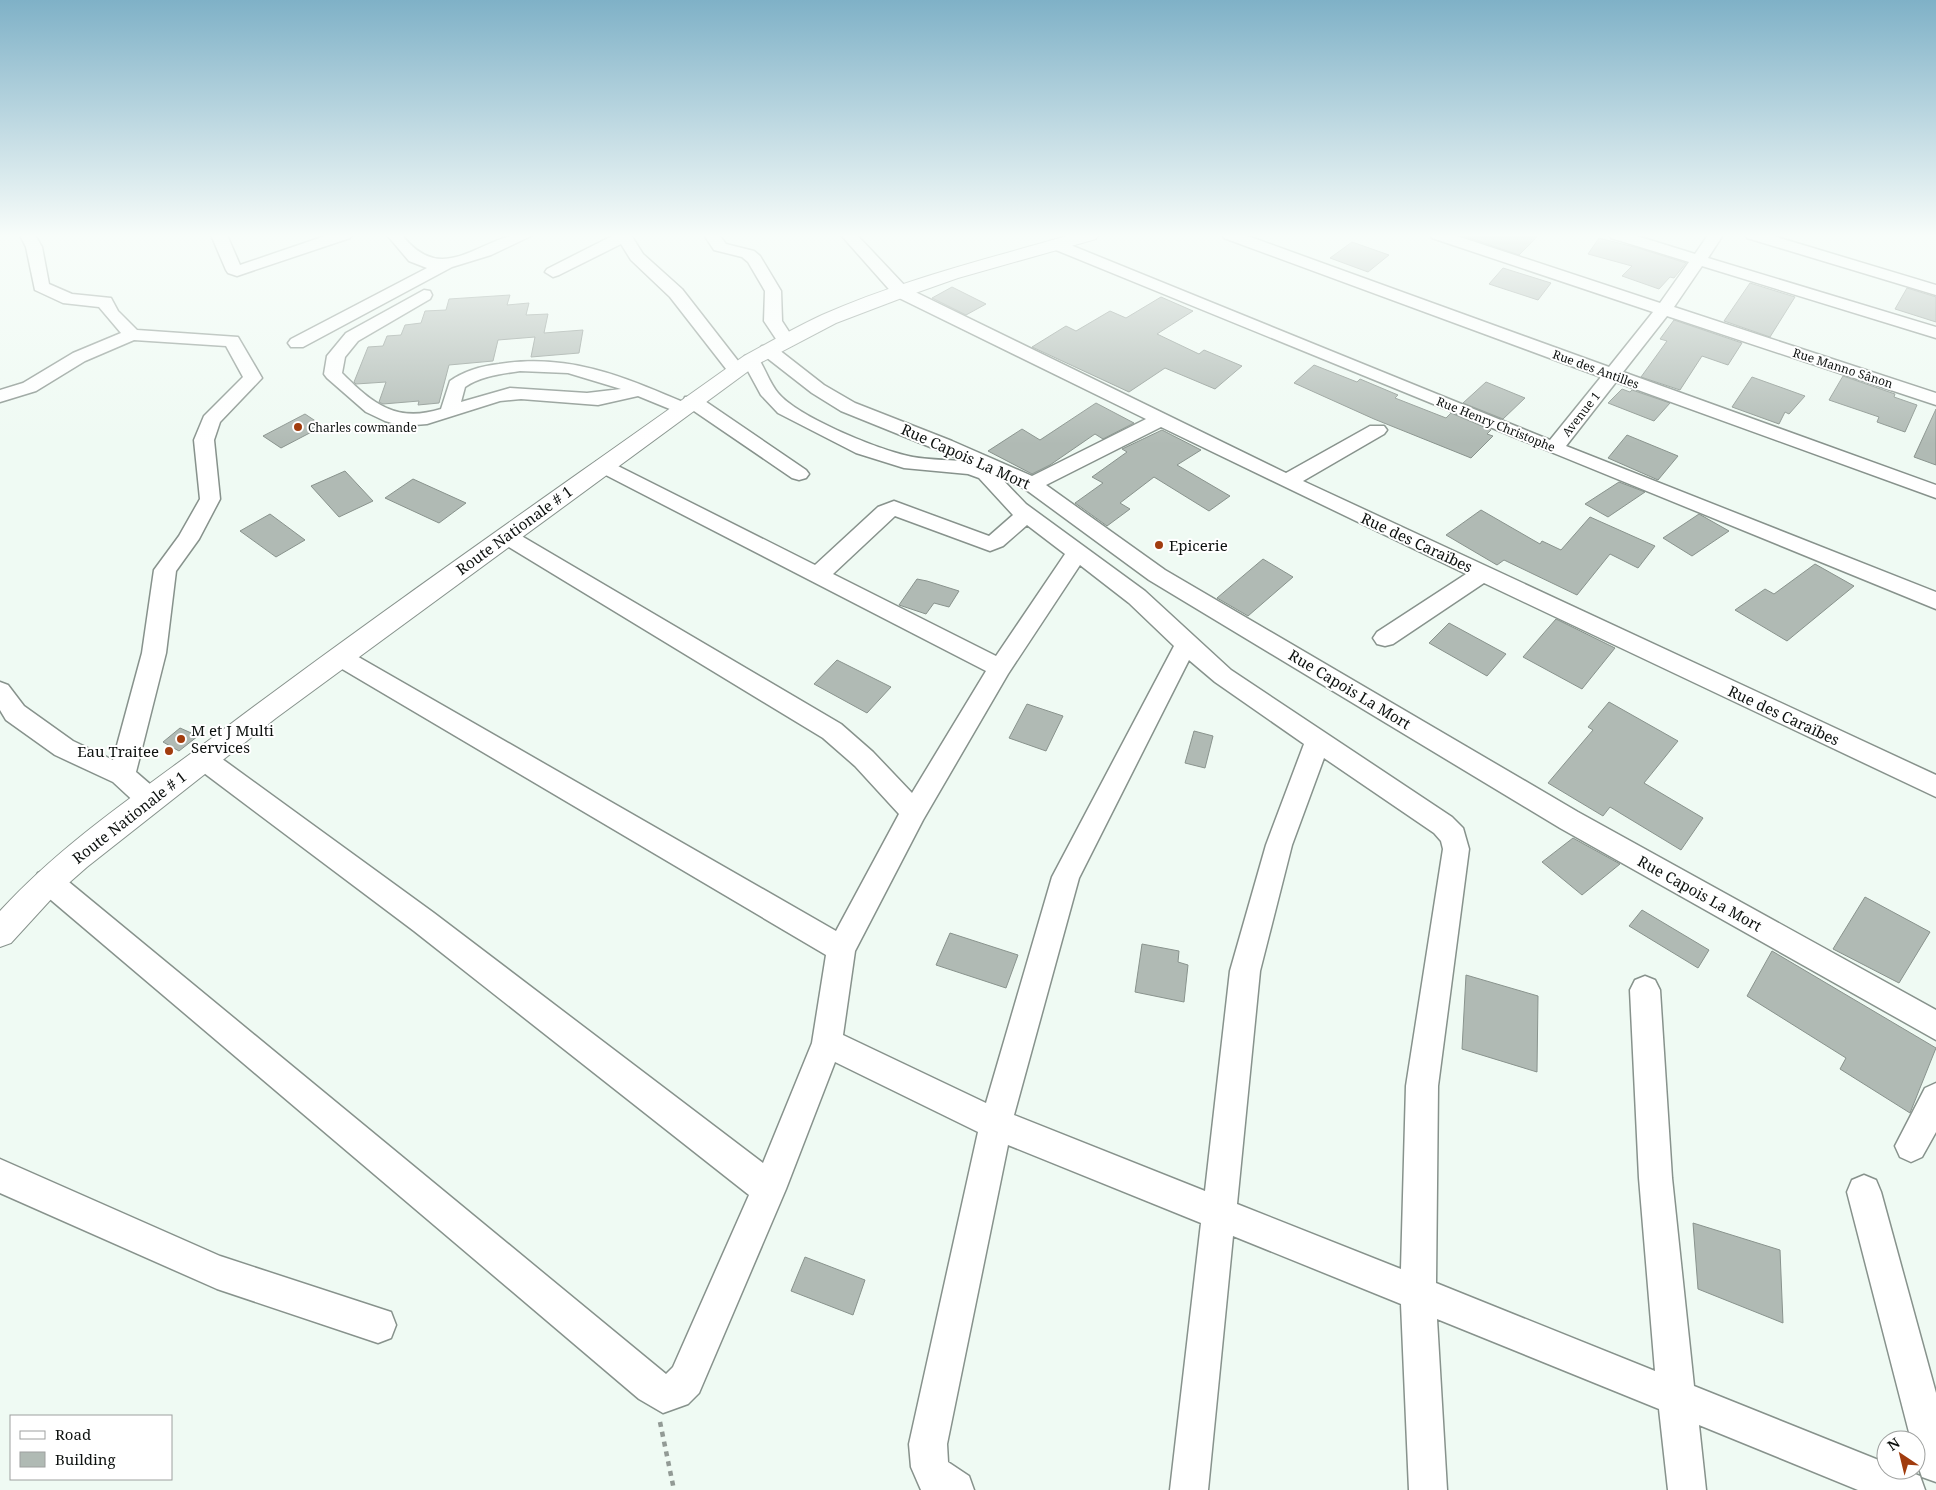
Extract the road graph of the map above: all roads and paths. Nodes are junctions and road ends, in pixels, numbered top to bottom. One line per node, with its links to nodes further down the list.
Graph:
1 (106, 305): 15 (street)
2 (370, 305): 16 (street)
3 (407, 305): 25 (street)
4 (692, 305): 17 (street)
5 (773, 305): 17 (street)
6 (868, 305): 17 (main road, Route Nationale # 1)
7 (927, 305): 26 (street, Rue des Caraïbes)
8 (1203, 305): 28 (street, Rue Henry Christophe)
9 (1419, 305): 18 (street, Rue des Antilles)
10 (1650, 305): 13 (street, Rue Manno Sânon)
11 (1667, 305): 13 (street, Avenue 1)
12 (1842, 305): 14 (street)
13 (1664, 309): 18 (street, Avenue 1); 23 (street, Rue Manno Sânon)
14 (1936, 333)
15 (132, 335): 20 (street); 47 (street)
16 (297, 343)
17 (760, 355): 24 (main road, Route Nationale # 1); 32 (street, Rue Capois La Mort); 34 (street)
18 (1612, 375): 28 (street, Avenue 1); 33 (street, Rue des Antilles)
19 (0, 382): 20 (street)
20 (25, 389): 22 (street)
21 (639, 390): 24 (street); 25 (street); 25 (street)
22 (0, 396)
23 (1936, 399)
24 (687, 405): 29 (main road, Route Nationale # 1); 30 (street)
25 (450, 411)
26 (1162, 419): 31 (street, Rue des Caraïbes); 32 (street)
27 (1377, 430): 31 (street)
28 (1554, 448): 39 (street, Rue Henry Christophe)
29 (603, 466): 35 (main road, Route Nationale # 1); 38 (street)
30 (799, 474)
31 (1288, 481): 37 (street, Rue des Caraïbes)
32 (1032, 484): 55 (street, Rue Capois La Mort)
33 (1936, 492)
34 (1026, 514): 36 (street); 38 (street)
35 (506, 536): 42 (main road, Route Nationale # 1); 50 (street)
36 (1077, 552): 41 (street); 43 (street)
37 (1483, 573): 40 (street); 48 (street, Rue des Caraïbes)
38 (818, 575): 43 (street)
39 (1936, 601)
40 (1385, 638)
41 (1186, 644): 45 (street); 58 (street)
42 (340, 657): 46 (main road, Route Nationale # 1); 53 (street)
43 (1000, 668): 50 (street)
44 (0, 691): 47 (street)
45 (1318, 740): 63 (street); 64 (street)
46 (205, 760): 49 (main road, Route Nationale # 1); 61 (street)
47 (122, 775): 49 (street)
48 (1936, 787)
49 (148, 799): 51 (main road, Route Nationale # 1)
50 (914, 812): 53 (street)
51 (48, 881): 52 (main road, Route Nationale # 1); 66 (street)
52 (0, 933)
53 (841, 948): 56 (street)
54 (1645, 990): 67 (street)
55 (1936, 1026)
56 (827, 1043): 58 (street); 61 (street)
57 (1936, 1100): 59 (street)
58 (996, 1124): 63 (street); 70 (street)
59 (1911, 1146)
60 (0, 1176): 65 (street)
61 (769, 1189): 66 (street)
62 (1864, 1192): 68 (street)
63 (1220, 1213): 64 (street); 71 (street)
64 (1418, 1293): 67 (street); 72 (street)
65 (378, 1325)
66 (652, 1386): 69 (path)
67 (1676, 1396): 73 (street); 74 (street)
68 (1936, 1464)
69 (674, 1490)
70 (955, 1490)
71 (1189, 1490)
72 (1428, 1490)
73 (1687, 1490)
74 (1906, 1490)

